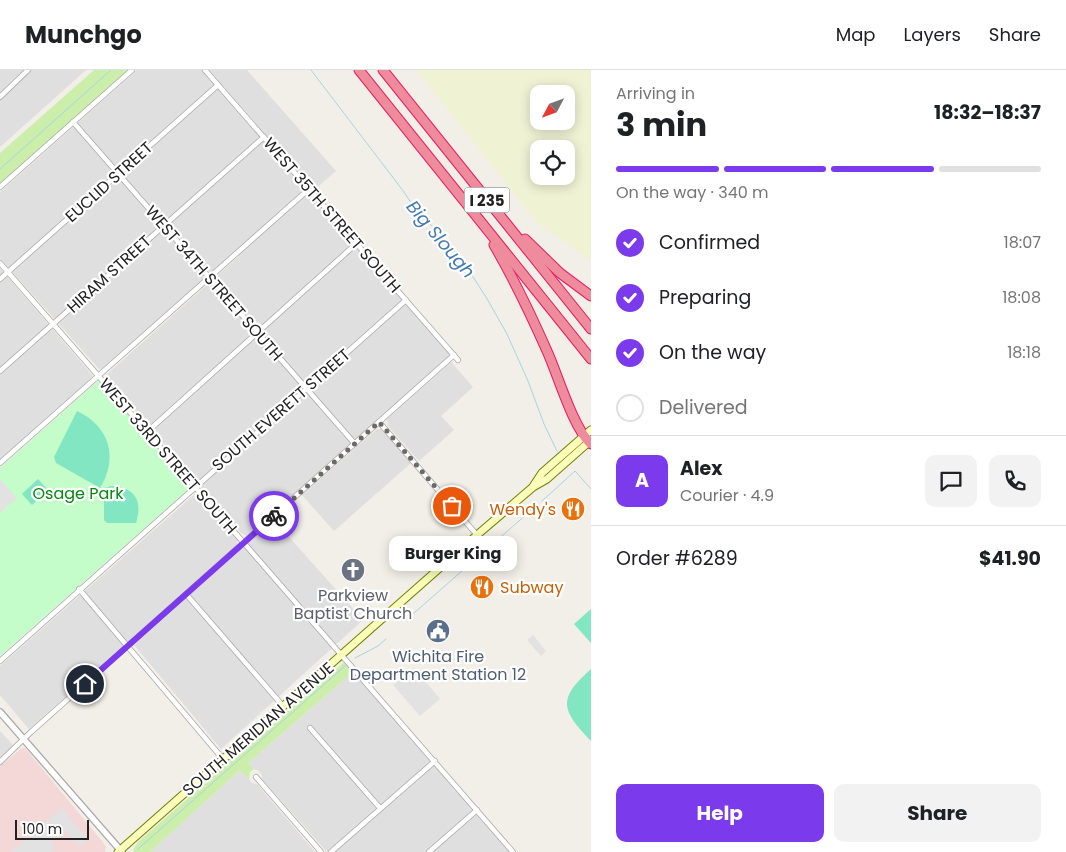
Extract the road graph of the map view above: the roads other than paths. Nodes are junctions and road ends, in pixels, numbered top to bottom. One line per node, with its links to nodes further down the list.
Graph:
1 (28, 70): 7 (street)
2 (132, 70): 8 (street)
3 (205, 70): 6 (street, WEST 35TH STREET SOUTH)
4 (359, 70): 13 (highway, I 235)
5 (383, 70): 14 (highway, I 235)
6 (218, 85): 9 (street, WEST 35TH STREET SOUTH); 10 (street, EUCLID STREET)
7 (0, 97)
8 (73, 122): 10 (street, WEST 34TH STREET SOUTH); 11 (street)
9 (264, 137): 12 (street, WEST 35TH STREET SOUTH); 15 (street, HIRAM STREET)
10 (119, 174): 15 (street, WEST 34TH STREET SOUTH); 18 (street, EUCLID STREET)
11 (0, 187)
12 (309, 189): 16 (street, WEST 35TH STREET SOUTH); 19 (street)
13 (473, 212): 27 (highway, I 235); 34 (highway)
14 (498, 214): 21 (highway); 24 (highway, I 235)
15 (164, 226): 19 (street, WEST 34TH STREET SOUTH); 23 (street, HIRAM STREET)
16 (357, 243): 22 (street, WEST 35TH STREET SOUTH); 25 (street)
17 (0, 263): 18 (street, WEST 33RD STREET SOUTH)
18 (8, 272): 20 (street, EUCLID STREET); 23 (street, WEST 33RD STREET SOUTH)
19 (209, 277): 25 (street, WEST 34TH STREET SOUTH); 30 (street)
20 (0, 279)
21 (591, 296)
22 (406, 300): 26 (street, WEST 35TH STREET SOUTH); 31 (street, SOUTH EVERETT STREET)
23 (53, 324): 29 (street, HIRAM STREET); 30 (street, WEST 33RD STREET SOUTH)
24 (591, 329)
25 (257, 333): 31 (street, WEST 34TH STREET SOUTH); 33 (street)
26 (454, 355): 28 (street, WEST 35TH STREET SOUTH); 32 (street)
27 (591, 359)
28 (458, 360)
29 (0, 371)
30 (98, 376): 33 (street, WEST 33RD STREET SOUTH); 36 (street)
31 (306, 388): 35 (street, WEST 34TH STREET SOUTH); 37 (street, SOUTH EVERETT STREET)
32 (379, 422): 35 (street); 38 (street)
33 (147, 432): 37 (street, WEST 33RD STREET SOUTH)
34 (589, 438): 38 (main road, SOUTH MERIDIAN AVENUE)
35 (355, 444): 39 (street)
36 (0, 463)
37 (195, 486): 39 (street, WEST 33RD STREET SOUTH); 40 (street, SOUTH EVERETT STREET)
38 (477, 535): 43 (main road, SOUTH MERIDIAN AVENUE)
39 (244, 542): 41 (street); 43 (street, WEST 33RD STREET SOUTH)
40 (80, 589): 42 (street); 44 (street, SOUTH EVERETT STREET)
41 (186, 594): 42 (street); 45 (street)
42 (128, 646): 48 (street); 49 (street)
43 (342, 654): 45 (main road, SOUTH MERIDIAN AVENUE); 50 (street, WEST 33RD STREET SOUTH)
44 (0, 660)
45 (283, 706): 49 (main road, SOUTH MERIDIAN AVENUE)
46 (0, 712): 48 (street)
47 (310, 728): 53 (street)
48 (24, 740): 51 (street); 55 (street)
49 (223, 759): 55 (main road, SOUTH MERIDIAN AVENUE)
50 (435, 761): 53 (street); 54 (street, WEST 33RD STREET SOUTH)
51 (0, 762)
52 (256, 777): 56 (street)
53 (380, 808): 57 (street)
54 (477, 810): 58 (street); 59 (street, WEST 33RD STREET SOUTH)
55 (120, 851)
56 (321, 852)
57 (331, 852)
58 (429, 852)
59 (514, 852)

